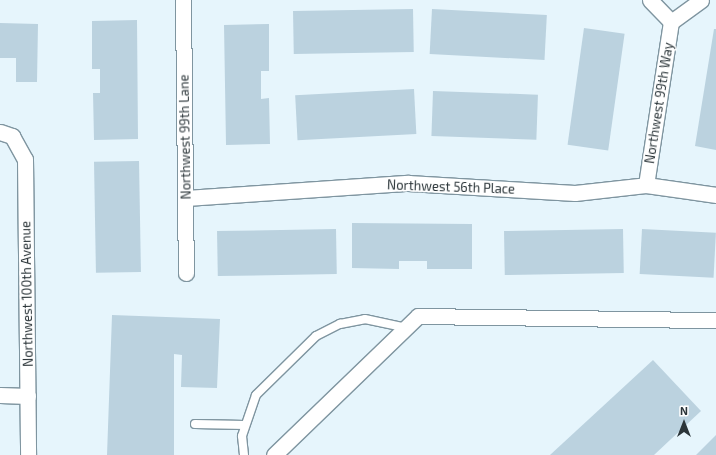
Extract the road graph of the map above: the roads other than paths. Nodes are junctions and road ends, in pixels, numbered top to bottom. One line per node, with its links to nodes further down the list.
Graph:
1 (183, 0): 8 (street, Northwest 99th Lane)
2 (650, 0): 4 (street)
3 (701, 0): 4 (street)
4 (671, 22): 6 (street, Northwest 99th Way)
5 (6, 134): 13 (street, Northwest 100th Avenue)
6 (646, 185): 7 (street, Northwest 56th Place); 8 (street, Northwest 56th Place)
7 (716, 195)
8 (186, 198): 9 (street, Northwest 99th Lane)
9 (186, 273)
10 (716, 320): 11 (street)
11 (403, 328): 15 (lane); 18 (street)
12 (0, 395): 13 (street)
13 (28, 396): 16 (street, Northwest 100th Avenue)
14 (195, 424): 15 (lane)
15 (246, 425): 17 (lane)
16 (28, 455)
17 (244, 455)
18 (274, 455)

